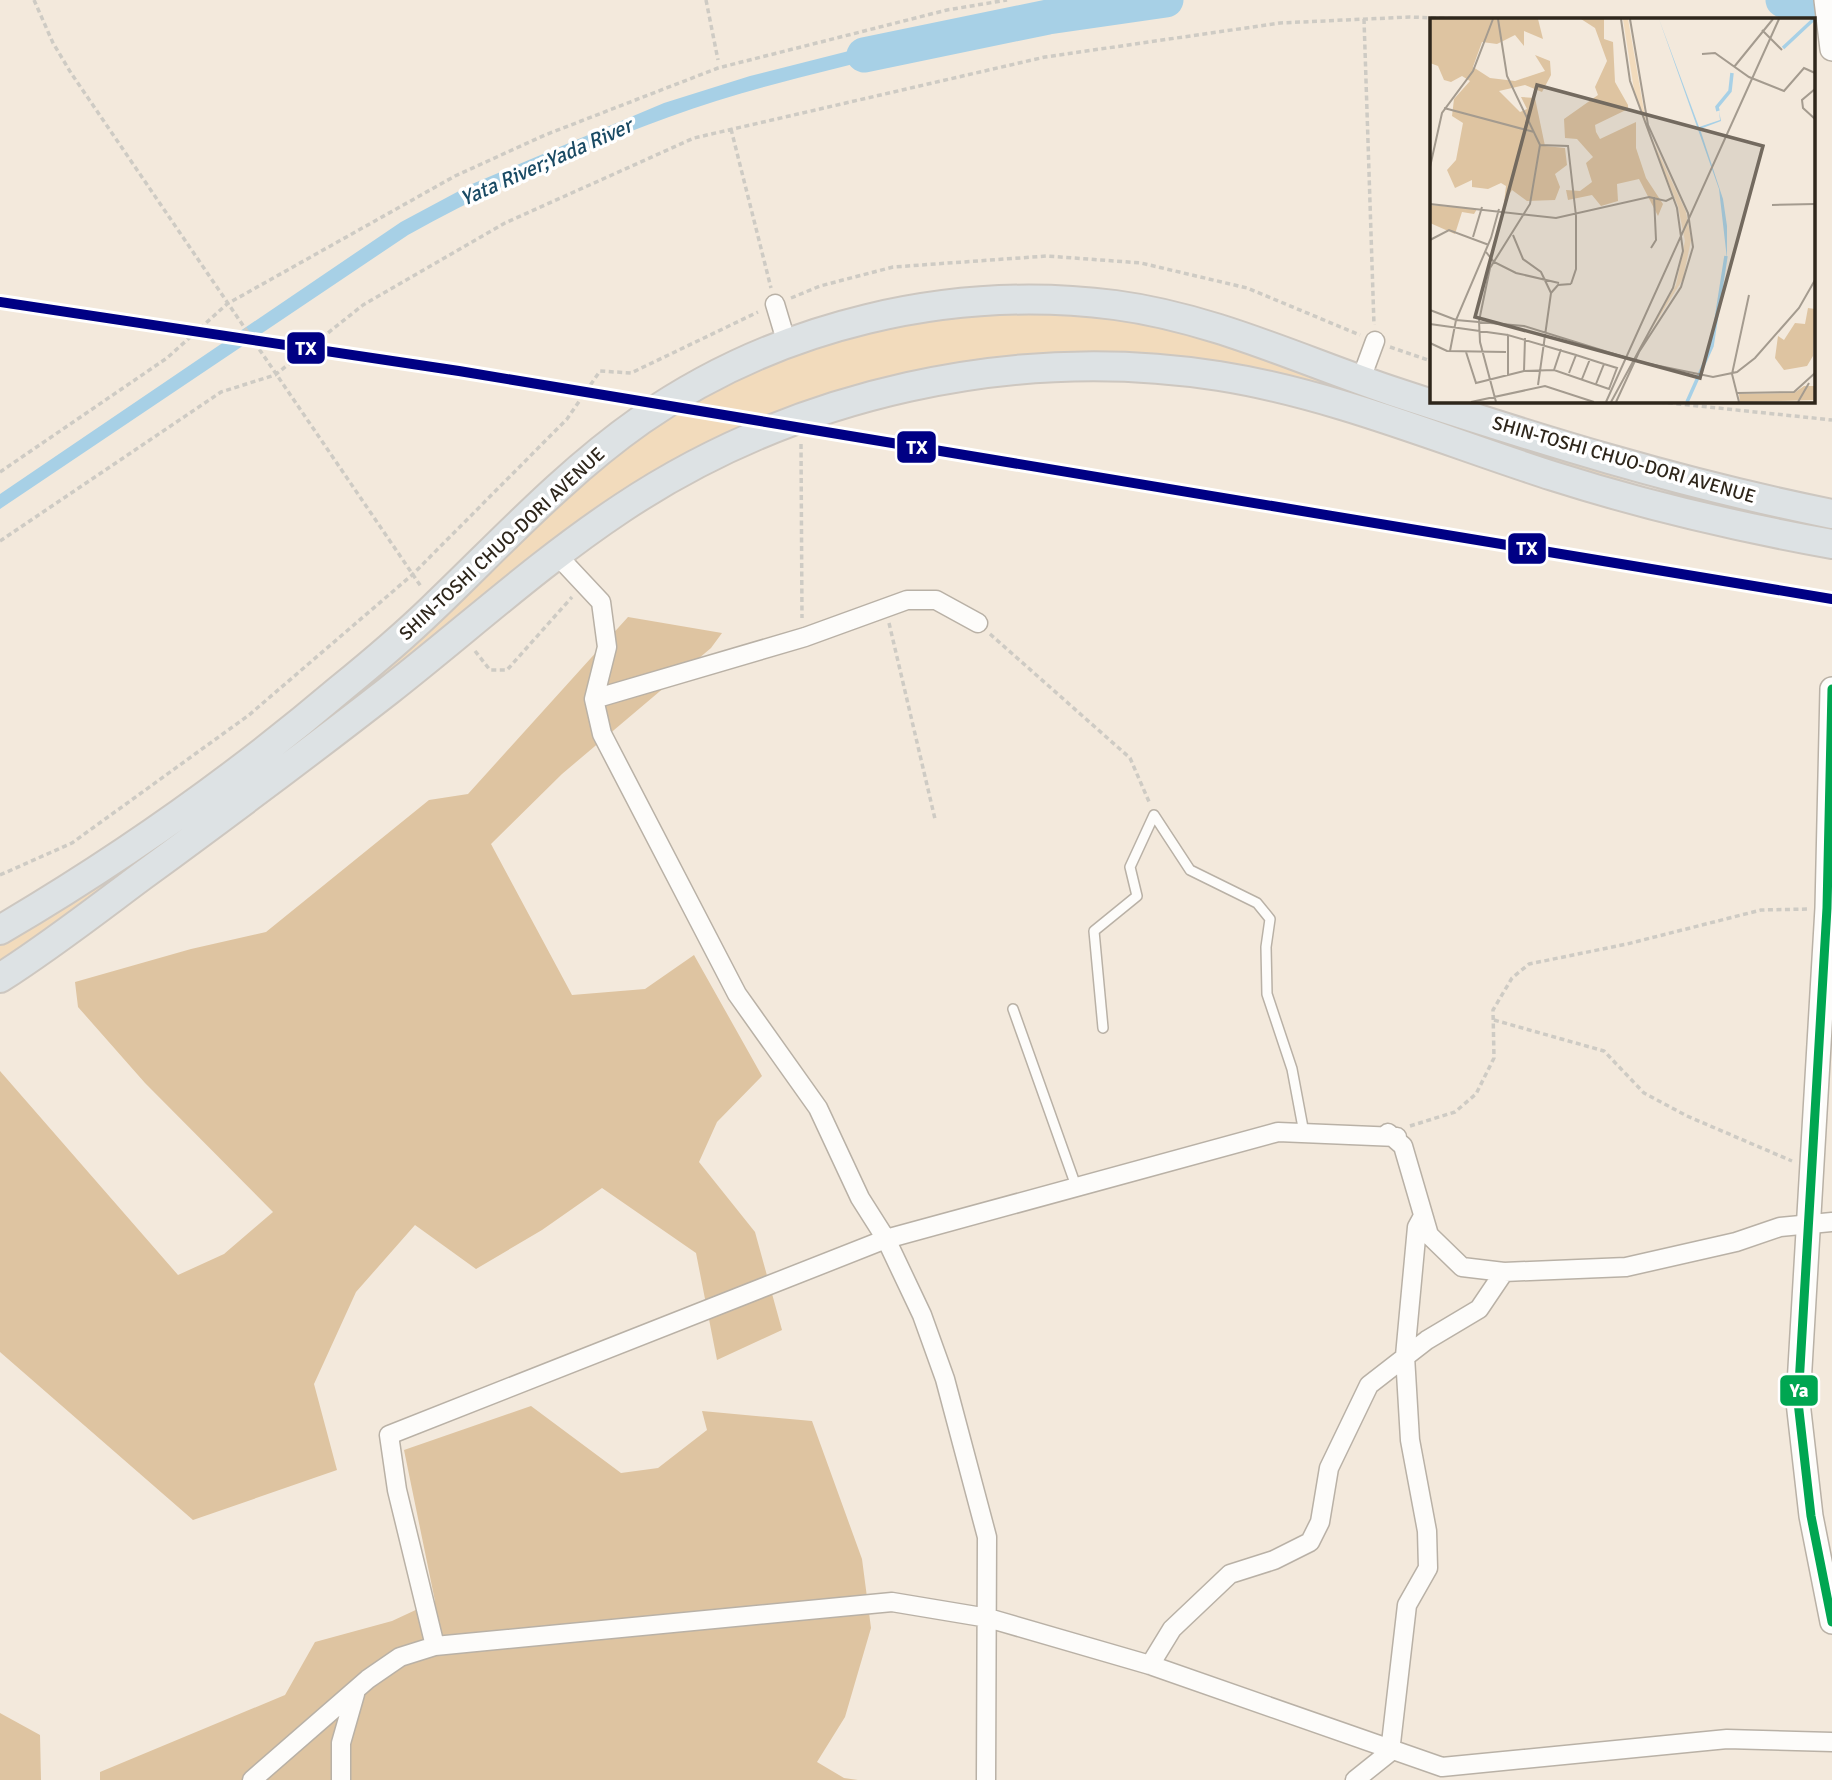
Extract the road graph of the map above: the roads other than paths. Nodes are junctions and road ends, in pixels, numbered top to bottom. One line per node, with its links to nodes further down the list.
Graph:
1 (1826, 0): 2 (street)
2 (1832, 48)
3 (775, 304): 5 (street)
4 (1375, 341): 6 (street)
5 (787, 344): 6 (main road, SHIN-TOSHI CHUO-DORI AVENUE); 13 (main road, SHIN-TOSHI CHUO-DORI AVENUE)
6 (1361, 379): 7 (main road, SHIN-TOSHI CHUO-DORI AVENUE)
7 (1832, 514)
8 (1832, 544): 9 (main road, SHIN-TOSHI CHUO-DORI AVENUE)
9 (556, 554): 12 (street); 14 (main road, SHIN-TOSHI CHUO-DORI AVENUE)
10 (978, 623): 12 (street)
11 (1832, 689): 20 (street)
12 (594, 699): 21 (street)
13 (0, 930)
14 (0, 978)
15 (1013, 1009): 18 (lane)
16 (1103, 1028): 17 (lane)
17 (1304, 1133): 18 (street); 19 (street)
18 (1076, 1186): 21 (street)
19 (1423, 1216): 22 (street); 23 (street)
20 (1821, 1222): 22 (street); 25 (street)
21 (886, 1239): 24 (street); 26 (street)
22 (1504, 1272): 23 (street)
23 (1405, 1356): 27 (street); 30 (street)
24 (988, 1618): 26 (street); 27 (street); 34 (street)
25 (1832, 1622)
26 (435, 1646): 28 (street)
27 (1150, 1665): 30 (street)
28 (355, 1694): 32 (street); 33 (street)
29 (1832, 1742): 31 (street)
30 (1390, 1752): 31 (street); 35 (street)
31 (1445, 1774)
32 (252, 1780)
33 (341, 1780)
34 (986, 1780)
35 (1355, 1780)

